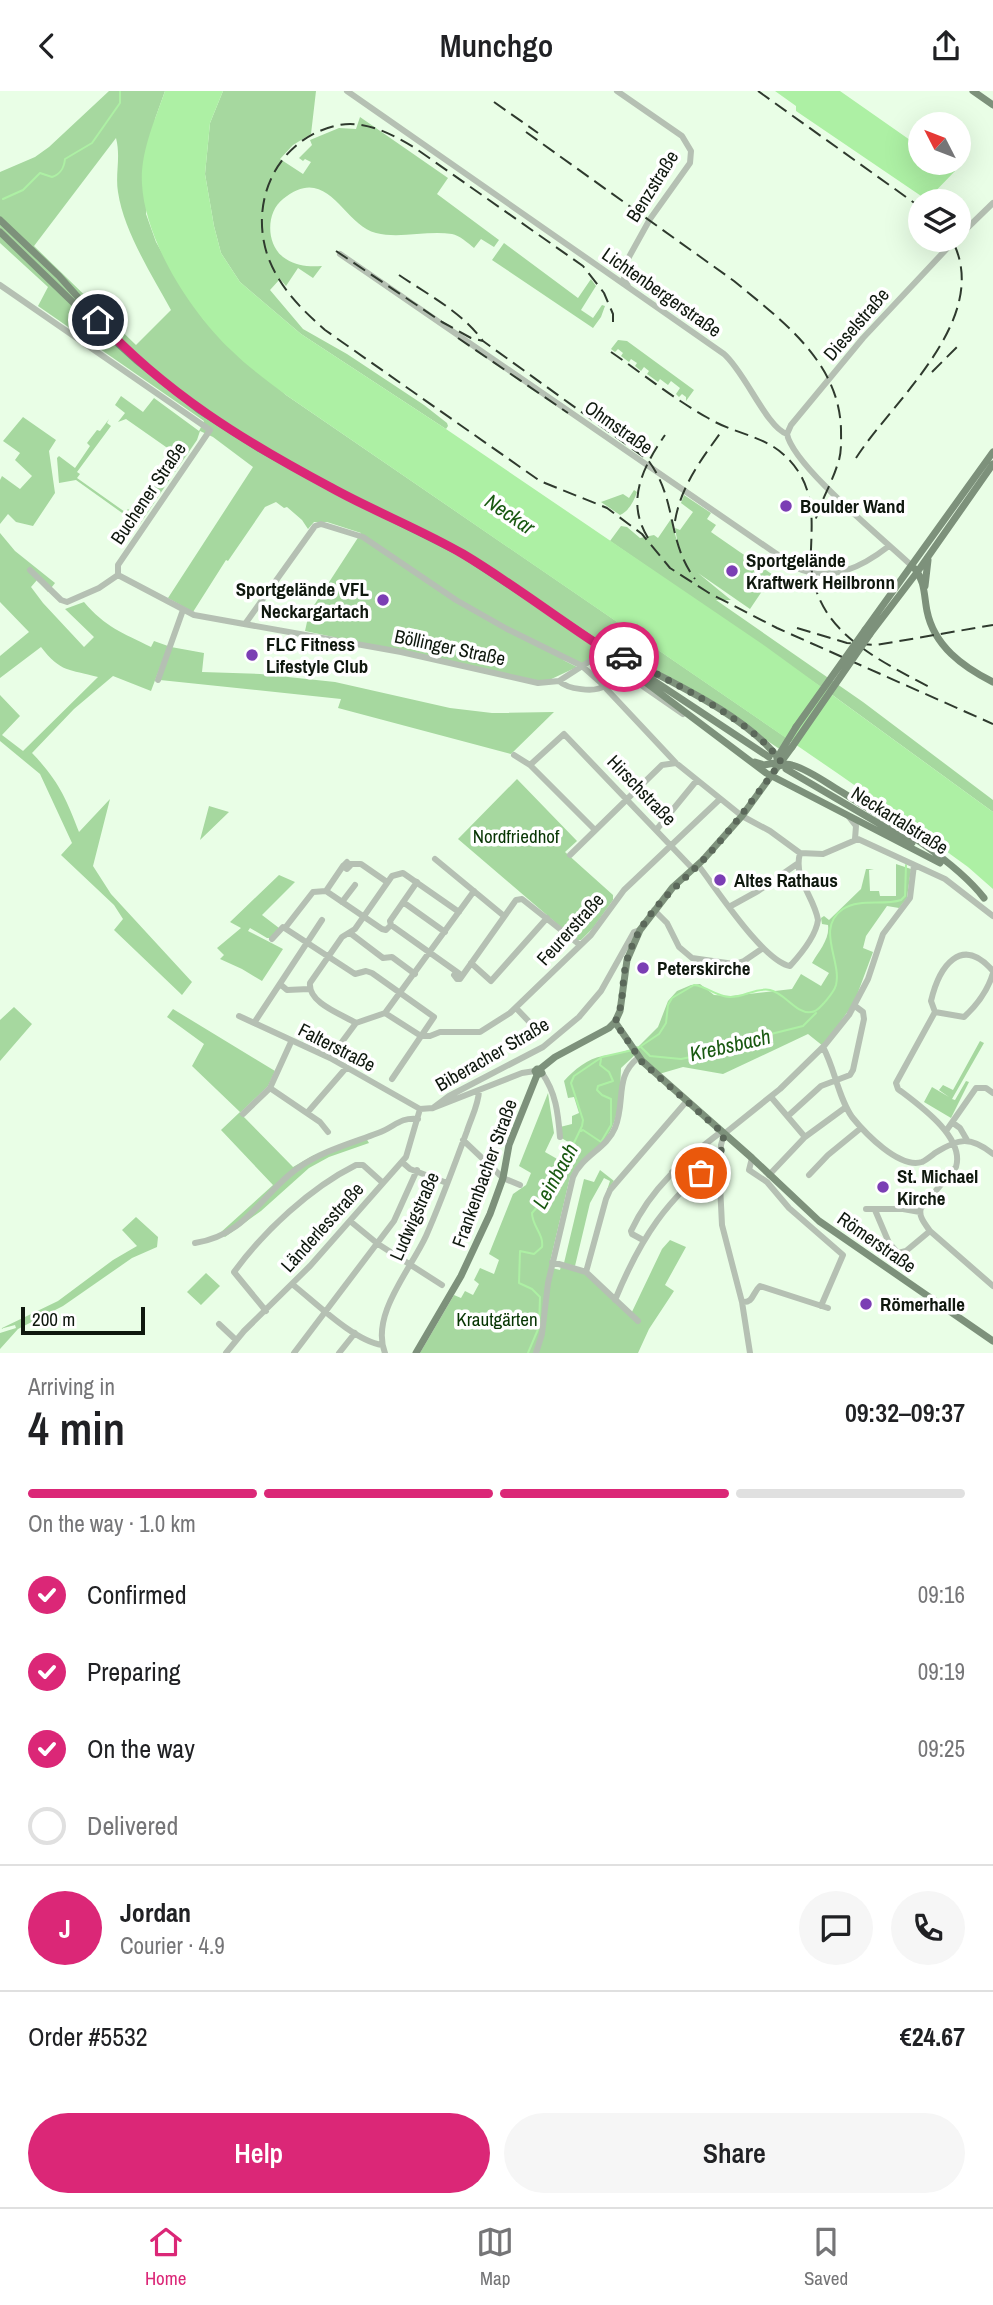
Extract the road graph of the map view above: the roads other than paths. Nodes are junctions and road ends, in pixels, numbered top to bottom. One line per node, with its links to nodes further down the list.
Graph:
1 (347, 91): 12 (street, Lichtenbergerstraße)
2 (617, 91): 12 (street, Benzstraße)
3 (973, 91): 4 (main road)
4 (993, 105)
5 (993, 203): 7 (street, Dieselstraße)
6 (0, 220): 13 (main road)
7 (971, 224)
8 (0, 232): 13 (main road)
9 (944, 252): 14 (street, Dieselstraße)
10 (340, 254): 17 (street, Ohmstraße)
11 (0, 285): 21 (street, Buchener Straße)
12 (628, 288): 14 (street, Lichtenbergerstraße)
13 (122, 347): 28 (main road)
14 (788, 434): 17 (street, Lichtenbergerstraße)
15 (993, 452): 19 (main road)
16 (993, 464): 18 (main road)
17 (889, 546): 19 (street, Lichtenbergerstraße)
18 (931, 552): 19 (main road); 22 (main road)
19 (915, 568): 22 (main road); 23 (main road); 27 (main road)
20 (30, 570): 21 (street)
21 (118, 575): 25 (street, Böllinger Straße)
22 (924, 589): 24 (main road)
23 (900, 594): 24 (main road); 27 (main road)
24 (925, 599): 32 (main road)
25 (183, 610): 26 (street, Böllinger Straße); 31 (street)
26 (245, 624): 30 (street); 33 (street, Böllinger Straße)
27 (867, 632): 37 (main road, bridge); 37 (main road, bridge)
28 (584, 635): 29 (main road); 35 (main road)
29 (600, 646): 36 (main road); 39 (main road)
30 (582, 666): 33 (street); 34 (street); 35 (street)
31 (158, 680)
32 (993, 682)
33 (560, 683): 34 (street, Böllinger Straße)
34 (604, 686): 40 (street)
35 (706, 728): 42 (main road)
36 (767, 743): 37 (main road); 42 (main road)
37 (787, 744): 42 (main road); 44 (main road)
38 (514, 755): 41 (street)
39 (769, 757)
40 (676, 763): 43 (street); 45 (street)
41 (530, 765): 45 (street, Hirschstraße); 50 (street)
42 (777, 767): 44 (main road); 47 (main road); 48 (main road); 56 (main road, Neckartalstraße)
43 (696, 780): 46 (street); 49 (street)
44 (834, 788): 65 (main road)
45 (628, 798): 49 (street, Hirschstraße); 50 (street)
46 (720, 799): 48 (street); 52 (street, Feurerstraße)
47 (833, 807): 51 (street); 56 (main road)
48 (742, 816): 53 (street); 59 (main road)
49 (657, 829): 52 (street, Hirschstraße)
50 (595, 830): 54 (street)
51 (855, 839): 53 (street); 58 (street)
52 (671, 844): 59 (street, Hirschstraße); 84 (street, Feurerstraße)
53 (800, 853): 57 (street)
54 (570, 855)
55 (435, 859): 64 (street)
56 (940, 863): 65 (main road, Neckartalstraße)
57 (797, 864): 69 (street); 85 (street, Hirschstraße)
58 (912, 865): 73 (street); 94 (street)
59 (695, 867): 69 (street, Hirschstraße); 70 (main road)
60 (387, 882): 61 (street); 63 (street); 74 (street)
61 (417, 882): 67 (street); 71 (street)
62 (355, 885): 66 (street)
63 (326, 891): 66 (street); 78 (street)
64 (474, 891): 71 (street); 72 (street)
65 (984, 898): 68 (main road, Neckartalstraße)
66 (342, 902): 74 (street)
67 (403, 902): 77 (street); 80 (street)
68 (993, 905)
69 (729, 907): 85 (street, Hirschstraße)
70 (654, 910): 79 (main road); 85 (street)
71 (458, 912): 80 (street)
72 (504, 915): 75 (street); 88 (street)
73 (993, 916)
74 (363, 917): 77 (street); 81 (street)
75 (547, 918): 84 (street); 88 (street)
76 (322, 920): 83 (street)
77 (391, 925): 86 (street)
78 (285, 928): 82 (street); 83 (street)
79 (640, 930): 99 (main road); 118 (street, Biberacher Straße)
80 (445, 932): 86 (street)
81 (350, 933): 87 (street); 90 (street)
82 (272, 939)
83 (307, 944): 87 (street); 91 (street)
84 (580, 945): 95 (street, Feurerstraße)
85 (763, 949)
86 (430, 952): 88 (street); 90 (street)
87 (327, 956): 92 (street); 93 (street)
88 (471, 963)
89 (993, 972): 96 (street); 96 (street)
90 (415, 974): 93 (street)
91 (278, 987): 92 (street); 100 (street)
92 (309, 989): 101 (street)
93 (400, 994): 97 (street); 103 (street)
94 (855, 1006): 105 (street); 111 (street)
95 (516, 1009): 102 (street); 103 (street, Feurerstraße)
96 (935, 1012): 126 (street)
97 (385, 1013): 101 (street); 103 (street)
98 (239, 1016): 100 (street, Falterstraße)
99 (615, 1022): 106 (main road, Römerstraße); 109 (main road)
100 (254, 1023): 104 (street, Falterstraße)
101 (356, 1023): 107 (street)
102 (538, 1031)
103 (421, 1036): 110 (street)
104 (291, 1042): 107 (street, Falterstraße); 112 (street)
105 (823, 1047): 111 (street); 115 (street)
106 (635, 1053): 116 (main road, Römerstraße); 155 (street)
107 (330, 1058): 108 (street, Falterstraße)
108 (346, 1068): 119 (street, Falterstraße); 120 (street)
109 (538, 1072): 113 (street); 129 (street); 142 (main road, Frankenbacher Straße)
110 (392, 1079)
111 (837, 1079): 117 (street); 122 (street)
112 (270, 1087): 120 (street); 121 (street)
113 (480, 1090): 118 (street); 131 (street, Ludwigstraße)
114 (993, 1093): 124 (street)
115 (771, 1097): 122 (street); 128 (street)
116 (686, 1101): 128 (main road, Römerstraße); 157 (street)
117 (846, 1107): 125 (street); 130 (street)
118 (433, 1108): 119 (street)
119 (421, 1109): 123 (street, Länderlesstraße)
120 (307, 1113): 127 (street)
121 (243, 1114)
122 (788, 1117): 130 (street)
123 (418, 1119): 137 (street, Länderlesstraße); 153 (street)
124 (953, 1123): 126 (street); 132 (street)
125 (861, 1128): 133 (street); 141 (street)
126 (946, 1131): 133 (street)
127 (328, 1132)
128 (722, 1133): 135 (street); 136 (main road, Römerstraße); 139 (street)
129 (560, 1137)
130 (805, 1137): 140 (street)
131 (463, 1140): 142 (street); 144 (street, Ludwigstraße)
132 (965, 1141): 133 (street); 134 (street)
133 (954, 1142): 149 (street)
134 (993, 1154)
135 (720, 1157): 146 (street); 162 (street)
136 (752, 1158): 140 (main road, Römerstraße); 162 (street, Römerstraße)
137 (402, 1162): 138 (street); 143 (street, Länderlesstraße)
138 (417, 1170): 144 (street); 154 (street)
139 (672, 1172): 146 (street); 152 (street)
140 (769, 1175): 169 (main road, Römerstraße)
141 (809, 1175)
142 (503, 1178): 145 (street); 175 (main road, Frankenbacher Straße)
143 (383, 1183): 150 (street, Länderlesstraße); 164 (street)
144 (447, 1183): 156 (street, Ludwigstraße)
145 (520, 1185)
146 (686, 1186): 152 (street)
147 (866, 1209): 148 (street)
148 (875, 1210): 149 (street); 151 (street)
149 (920, 1212): 151 (street)
150 (350, 1221): 154 (street); 158 (street, Länderlesstraße)
151 (930, 1231): 160 (street)
152 (643, 1240): 161 (street)
153 (195, 1243)
154 (379, 1244): 156 (street); 163 (street)
155 (552, 1262): 157 (street); 176 (street)
156 (411, 1265): 159 (street); 170 (street, Ludwigstraße)
157 (586, 1272): 161 (street)
158 (292, 1284): 163 (street); 164 (street, Länderlesstraße)
159 (442, 1285)
160 (993, 1286)
161 (615, 1300): 165 (street)
162 (742, 1302): 177 (street)
163 (326, 1310): 167 (street); 172 (street)
164 (265, 1311): 168 (street, Länderlesstraße)
165 (638, 1321)
166 (219, 1324): 168 (street)
167 (355, 1333): 170 (street); 173 (street)
168 (236, 1341): 171 (street, Länderlesstraße)
169 (993, 1341)
170 (382, 1345): 174 (street)
171 (226, 1353)
172 (294, 1353)
173 (339, 1353)
174 (386, 1353)
175 (416, 1353)
176 (536, 1353)
177 (750, 1353)

